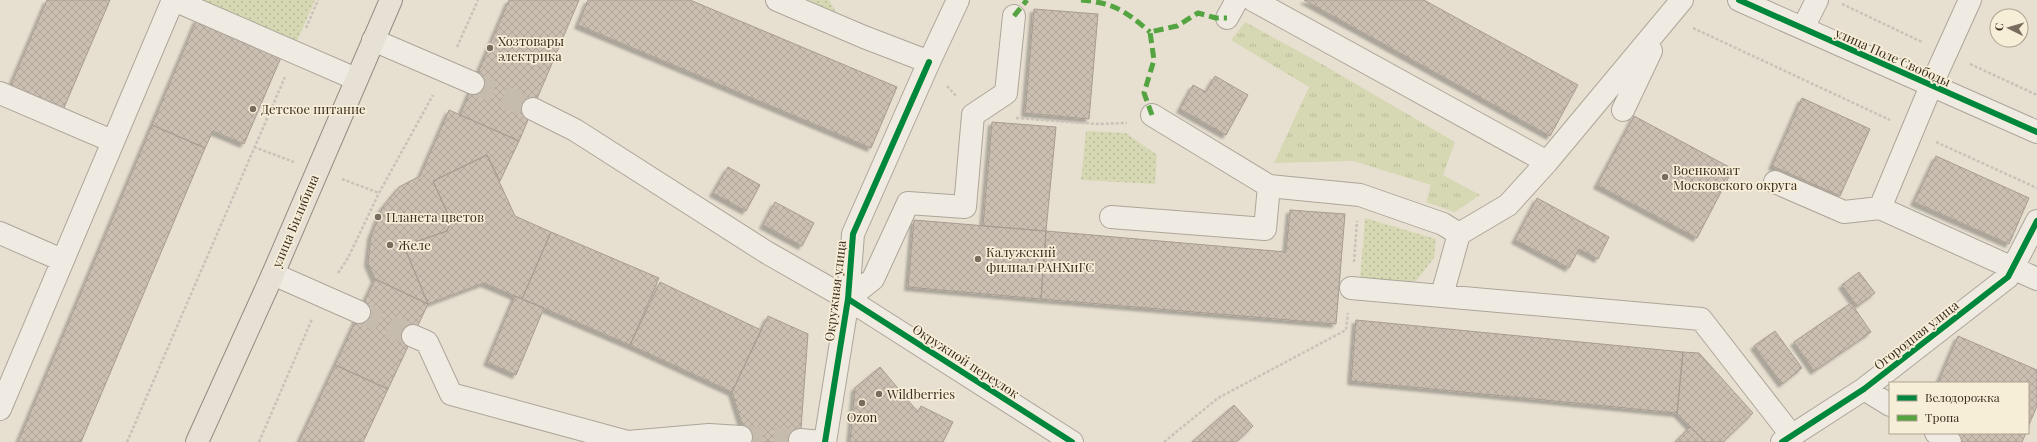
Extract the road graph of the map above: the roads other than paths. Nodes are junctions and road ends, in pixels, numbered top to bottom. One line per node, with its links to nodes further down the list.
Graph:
1 (173, 0): 14 (street); 22 (street)
2 (391, 0): 12 (main road, улица Билибина)
3 (777, 0): 13 (street)
4 (958, 0): 13 (street, Окружная улица)
5 (1253, 0): 23 (street)
6 (1739, 0): 11 (street, улица Поле Свободы)
7 (1817, 0): 11 (street)
8 (1970, 0): 16 (street)
9 (1672, 13): 19 (street); 23 (street)
10 (1014, 16): 37 (street)
11 (1803, 28): 16 (street, улица Поле Свободы)
12 (373, 40): 14 (main road, улица Билибина); 15 (street)
13 (929, 62): 37 (street, Окружная улица)
14 (356, 79): 33 (main road, улица Билибина)
15 (473, 83)
16 (1931, 86): 21 (street, улица Поле Свободы); 26 (street)
17 (0, 93): 22 (street)
18 (532, 109): 37 (street, Окружной переулок)
19 (1623, 110)
20 (1152, 115): 25 (street)
21 (2037, 132)
22 (112, 141): 31 (street)
23 (1547, 162): 30 (street)
24 (1775, 182): 26 (street)
25 (1269, 186): 27 (street); 30 (street)
26 (1880, 208): 32 (street)
27 (1111, 217)
28 (2037, 221): 32 (street, Огородная улица)
29 (0, 233): 31 (street)
30 (1458, 234): 36 (street)
31 (62, 260): 42 (street)
32 (2013, 268): 34 (street); 40 (street, Огородная улица)
33 (273, 274): 38 (street); 47 (main road, улица Билибина)
34 (2037, 279)
35 (1351, 288): 36 (street)
36 (1442, 295): 46 (street)
37 (848, 299): 48 (street, Окружная улица); 49 (street, Окружной переулок)
38 (359, 312)
39 (413, 336): 45 (street)
40 (1864, 389): 41 (street); 46 (street, Огородная улица)
41 (1889, 404)
42 (0, 409)
43 (1938, 434): 50 (street)
44 (741, 437): 45 (street)
45 (709, 439)
46 (1787, 439)
47 (197, 442)
48 (825, 442)
49 (1072, 442)
50 (1950, 442)

